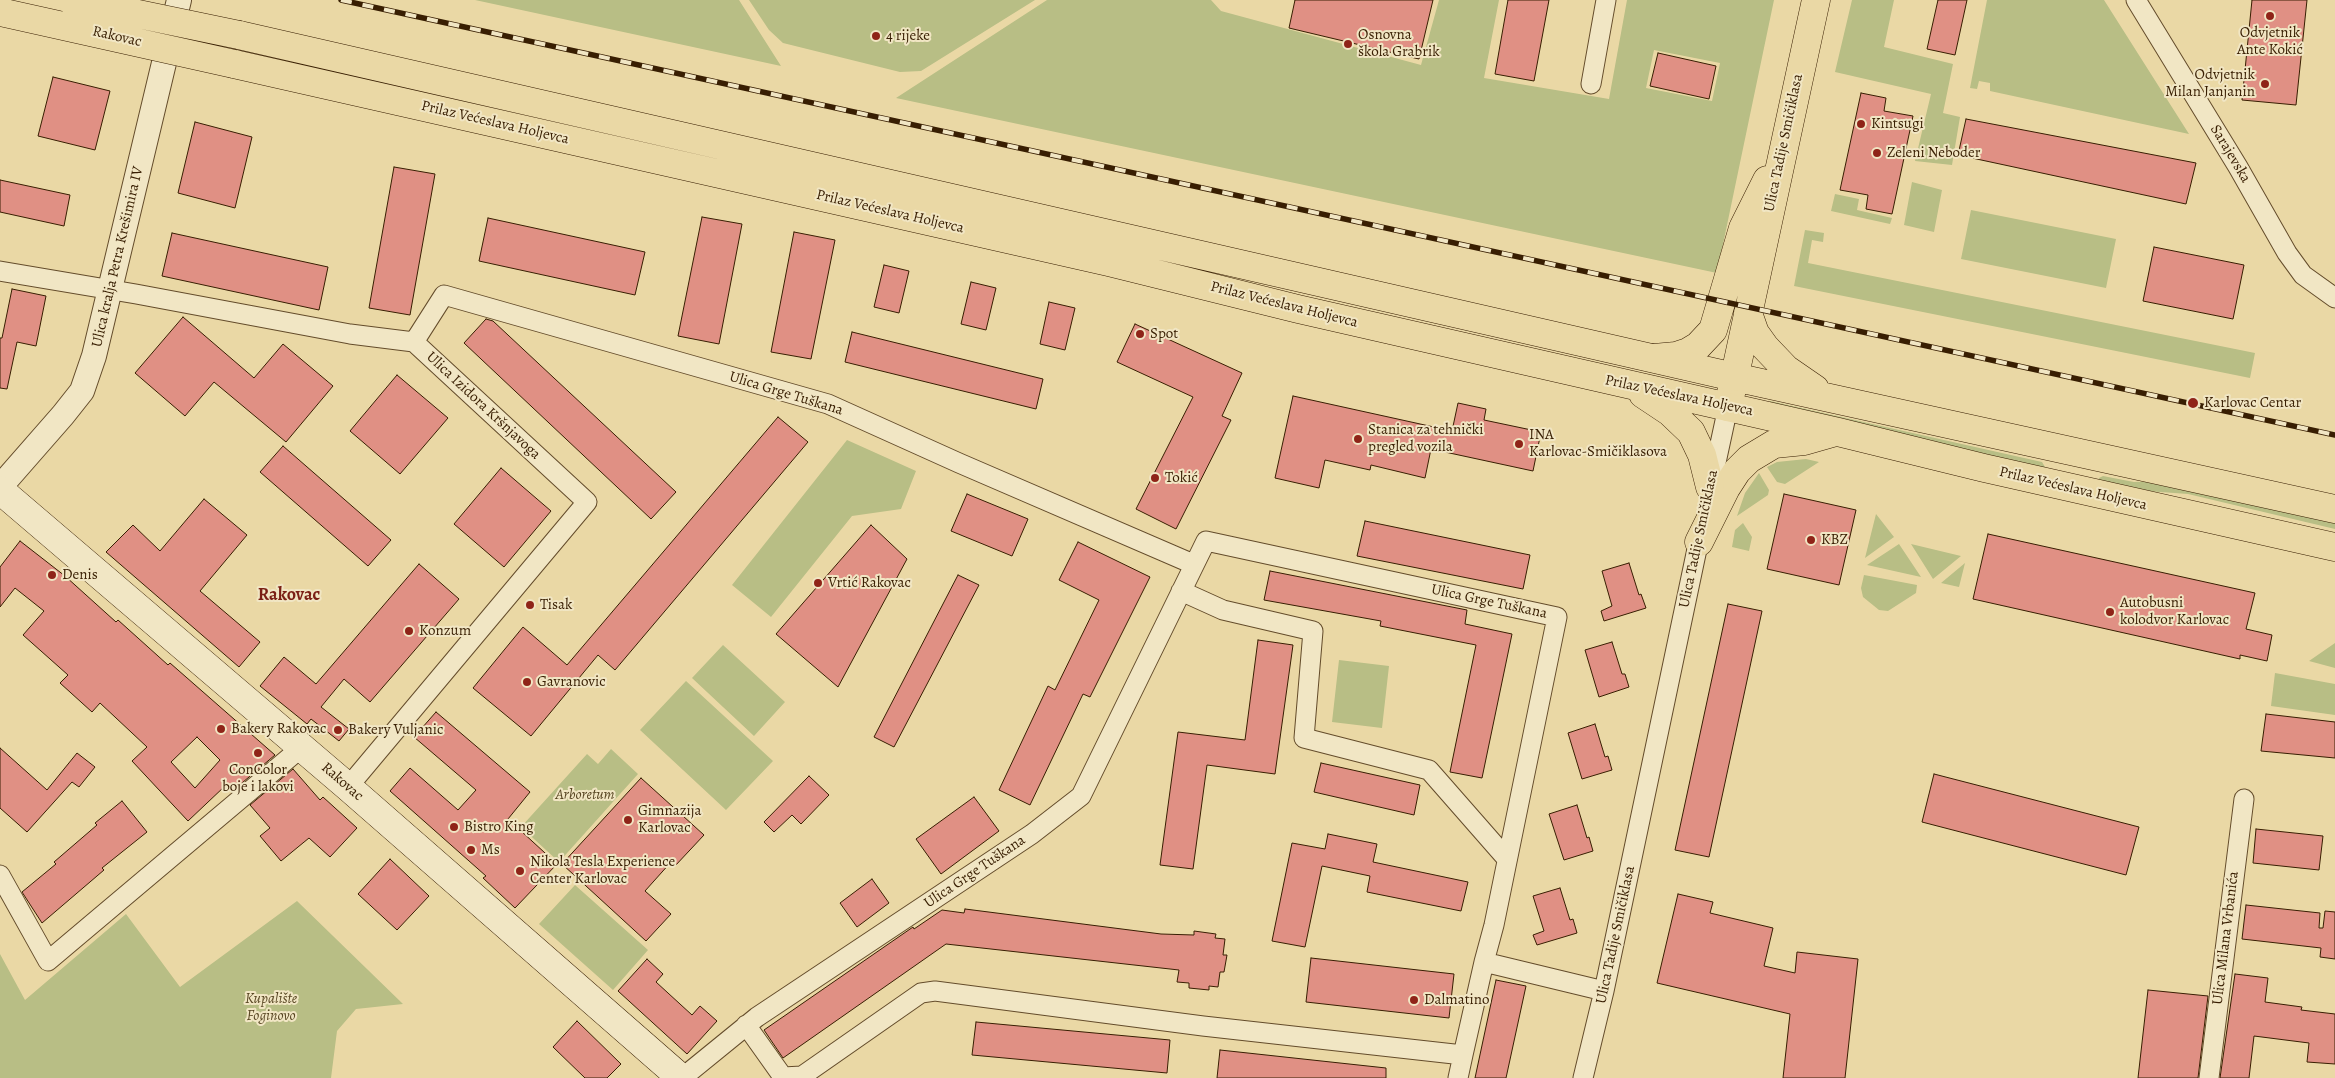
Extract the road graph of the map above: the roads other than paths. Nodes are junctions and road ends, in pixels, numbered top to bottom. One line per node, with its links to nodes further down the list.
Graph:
1 (71, 0): 7 (main road, Rakovac, bridge)
2 (179, 0): 12 (street, Ulica kralja Petra Krešimira IV)
3 (1606, 0): 9 (street)
4 (1816, 0): 10 (main road, Ulica Tadije Smičiklasa)
5 (2136, 0): 13 (street, Sarajevska)
6 (0, 12): 8 (main road, Rakovac, bridge)
7 (238, 35): 16 (main road, Prilaz Većeslava Holjevca)
8 (234, 64): 18 (main road, Prilaz Većeslava Holjevca)
9 (1591, 84)
10 (1782, 155): 14 (main road, Ulica Tadije Smičiklasa); 16 (main road)
11 (0, 271): 12 (street, Ulica Izidora Kršnjavoga)
12 (110, 289): 15 (street, Ulica Izidora Kršnjavoga); 23 (street, Ulica kralja Petra Krešimira IV)
13 (2335, 298)
14 (1748, 314): 17 (main road, Ulica Tadije Smičiklasa); 19 (main road)
15 (414, 342): 27 (street, Ulica Grge Tuškana); 30 (street, Ulica Izidora Kršnjavoga)
16 (1654, 358): 17 (main road, Prilaz Većeslava Holjevca)
17 (1734, 377): 19 (main road, Prilaz Većeslava Holjevca); 20 (main road, Ulica Tadije Smičiklasa)
18 (1626, 384): 20 (main road, Prilaz Većeslava Holjevca); 22 (main road)
19 (1829, 397): 24 (main road, Prilaz Većeslava Holjevca)
20 (1728, 407): 21 (main road, Prilaz Većeslava Holjevca); 22 (street, Ulica Tadije Smičiklasa)
21 (1838, 432): 25 (main road); 26 (main road, Prilaz Većeslava Holjevca)
22 (1710, 487): 25 (street, Ulica Tadije Smičiklasa)
23 (0, 488): 29 (main road, Rakovac)
24 (2335, 509)
25 (1699, 542): 35 (street, Ulica Tadije Smičiklasa)
26 (2335, 547)
27 (1193, 564): 28 (street, Ulica Grge Tuškana); 32 (street, Ulica Grge Tuškana)
28 (1180, 591): 32 (street); 36 (street, Ulica Grge Tuškana)
29 (302, 748): 30 (main road, Rakovac); 33 (street)
30 (348, 787): 38 (main road, Rakovac)
31 (2244, 798): 41 (street, Ulica Milana Vrbanića)
32 (1507, 859): 34 (street, Ulica Grge Tuškana)
33 (0, 875)
34 (1484, 962): 35 (street); 37 (street, Ulica Grge Tuškana)
35 (1604, 991): 40 (street, Ulica Tadije Smičiklasa)
36 (746, 1025): 37 (street); 38 (street, Ulica Grge Tuškana)
37 (1463, 1055): 39 (street, Ulica Grge Tuškana)
38 (682, 1078)
39 (1458, 1078)
40 (1583, 1078)
41 (2209, 1078)

